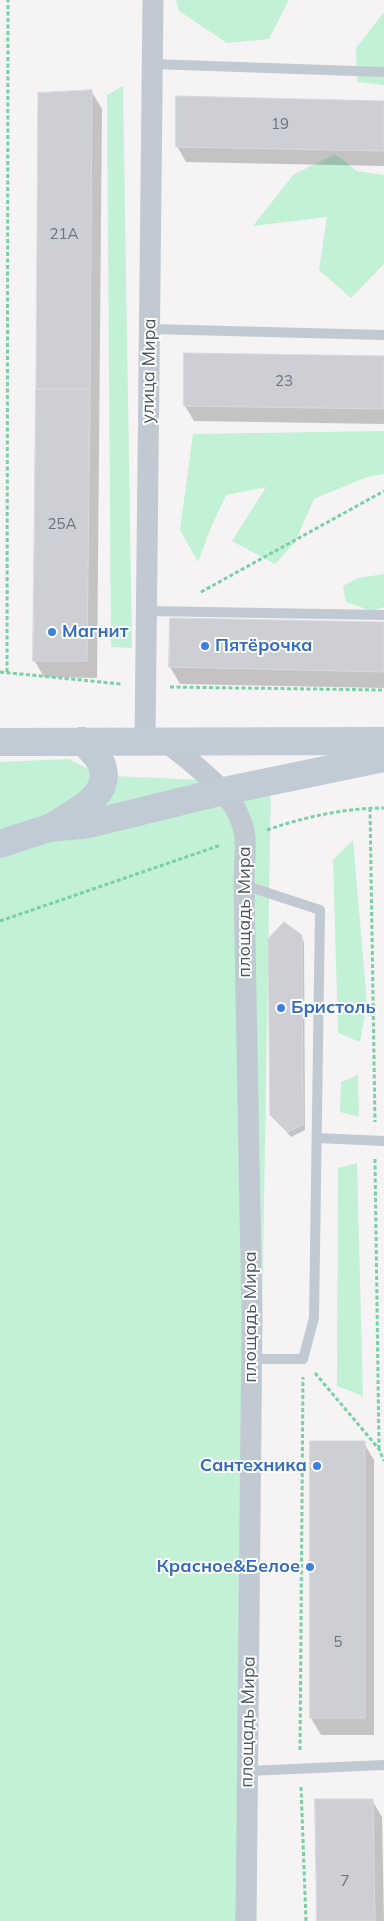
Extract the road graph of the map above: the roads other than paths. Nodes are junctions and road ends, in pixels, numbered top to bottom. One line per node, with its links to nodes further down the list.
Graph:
1 (153, 0): 2 (street, улица Мира)
2 (152, 64): 3 (lane); 4 (street, улица Мира)
3 (384, 72)
4 (150, 329): 5 (lane); 6 (street, улица Мира)
5 (384, 335)
6 (156, 612): 7 (lane); 11 (street, улица Мира)
7 (384, 615)
8 (82, 741): 10 (street); 11 (street); 14 (street)
9 (384, 741): 11 (street)
10 (0, 742)
11 (157, 742): 13 (street, площадь Мира)
12 (384, 758): 13 (street)
13 (224, 792): 14 (street); 16 (street, площадь Мира)
14 (49, 828): 15 (street)
15 (0, 844)
16 (244, 885): 17 (lane); 19 (street, площадь Мира)
17 (317, 1138): 18 (lane); 19 (lane)
18 (384, 1141)
19 (252, 1359): 21 (street, площадь Мира)
20 (384, 1765): 21 (lane)
21 (248, 1771): 22 (street, площадь Мира)
22 (246, 1921)

